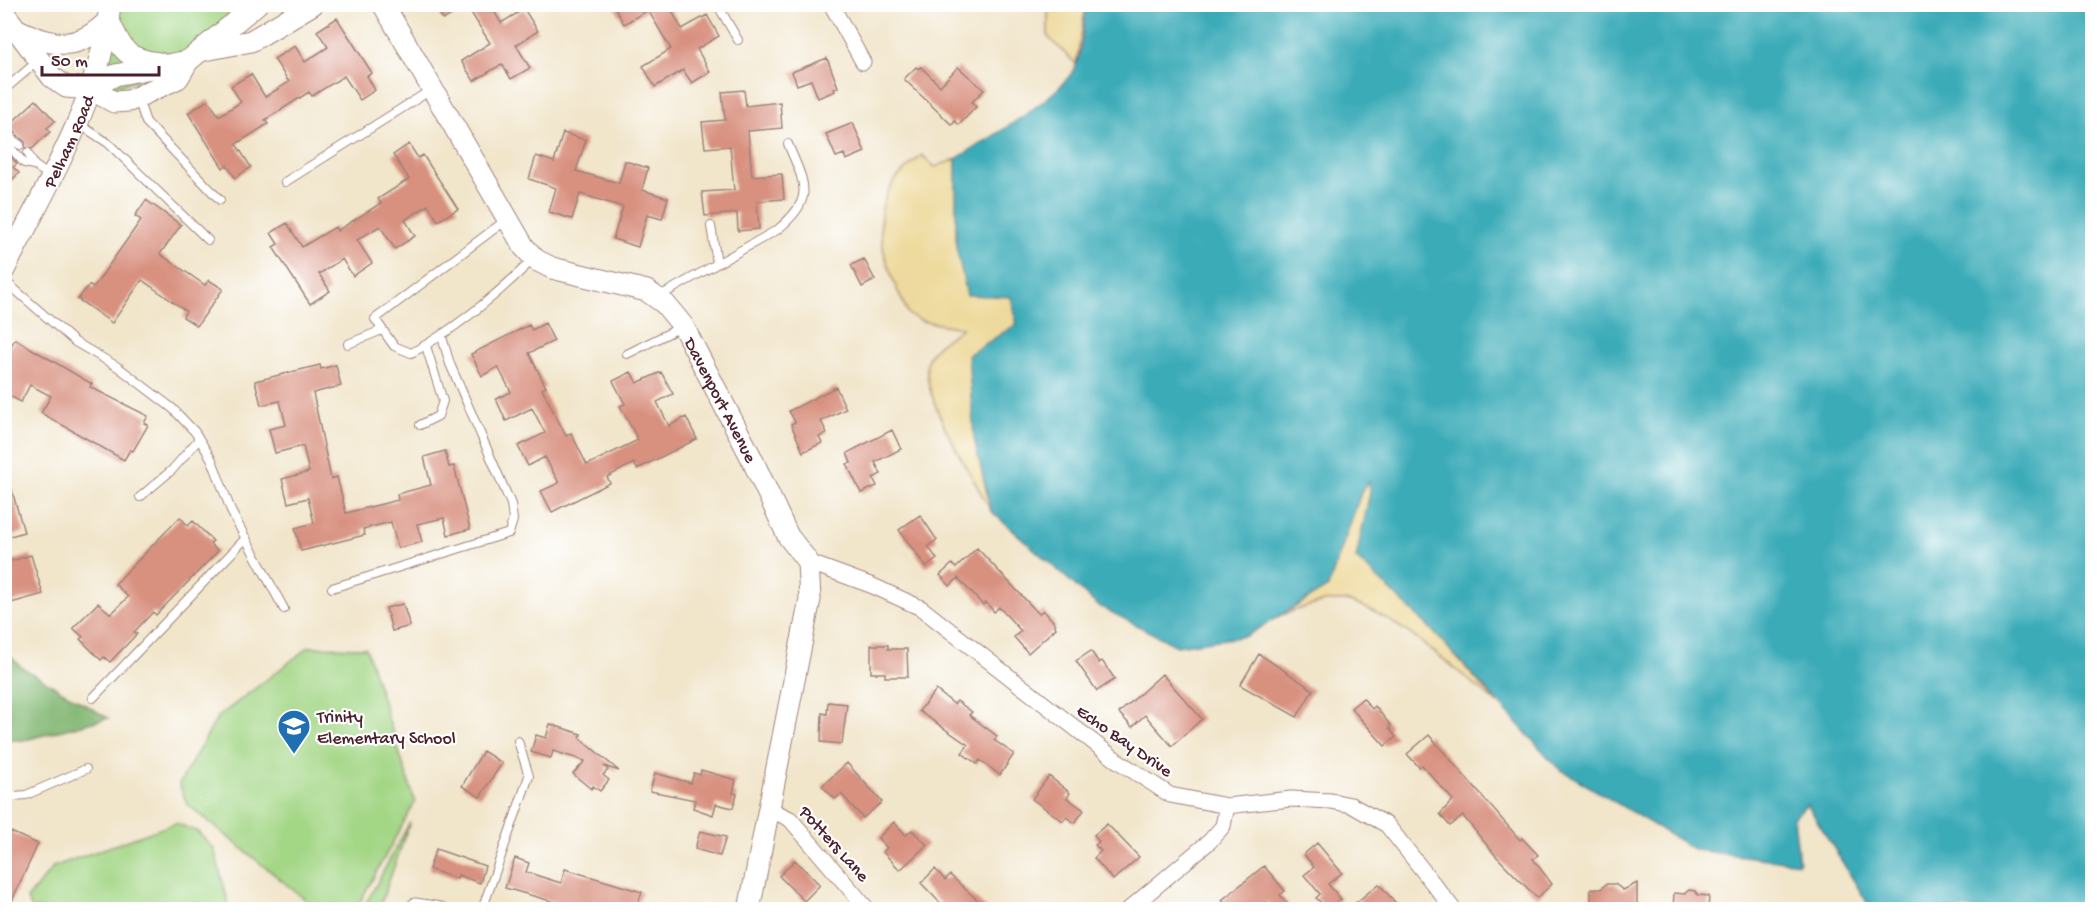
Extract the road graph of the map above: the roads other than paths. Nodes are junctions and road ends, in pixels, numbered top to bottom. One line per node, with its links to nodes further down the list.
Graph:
1 (313, 4): 11 (street)
2 (717, 4): 9 (lane)
3 (831, 4): 12 (street)
4 (256, 5): 11 (street)
5 (380, 7): 14 (street, Davenport Avenue)
6 (4, 13): 8 (street)
7 (110, 13): 8 (street); 11 (street); 13 (street, Pelham Road)
8 (18, 30): 10 (street)
9 (738, 40)
10 (40, 59): 13 (street); 15 (lane)
11 (188, 59): 13 (street); 16 (street)
12 (863, 62)
13 (90, 89): 16 (street); 17 (street, Pelham Road)
14 (433, 89): 24 (lane); 26 (street, Davenport Avenue)
15 (4, 90)
16 (137, 98): 25 (lane)
17 (77, 123): 23 (street, Pelham Road); 28 (lane)
18 (4, 134): 21 (lane)
19 (4, 140): 23 (lane)
20 (788, 144): 30 (lane)
21 (20, 145)
22 (28, 153): 23 (lane)
23 (42, 171): 31 (street, Pelham Road)
24 (285, 182)
25 (220, 200)
26 (507, 219): 29 (street, Davenport Avenue); 35 (lane)
27 (711, 226): 30 (lane)
28 (207, 240)
29 (534, 257): 33 (street, Davenport Avenue); 36 (lane)
30 (717, 263): 33 (lane)
31 (4, 270)
32 (4, 280): 41 (lane)
33 (656, 298): 34 (street, Davenport Avenue)
34 (683, 326): 39 (lane); 44 (street, Davenport Avenue)
35 (382, 330): 37 (lane); 38 (lane)
36 (442, 337): 38 (lane); 45 (lane)
37 (348, 344)
38 (426, 346): 40 (lane)
39 (627, 354)
40 (420, 425)
41 (199, 439): 42 (lane); 43 (lane)
42 (140, 497)
43 (246, 538): 46 (lane); 47 (lane)
44 (808, 562): 51 (street, Echo Bay Drive); 52 (street)
45 (332, 588)
46 (284, 609)
47 (93, 698)
48 (518, 741): 55 (lane)
49 (86, 770): 50 (lane)
50 (4, 797)
51 (1227, 806): 58 (street); 59 (street, Echo Bay Drive)
52 (769, 809): 56 (street); 57 (street, Potters Lane)
53 (415, 906): 54 (street)
54 (440, 909)
55 (482, 909)
56 (749, 909)
57 (868, 909)
58 (1128, 909)
59 (1454, 909)

